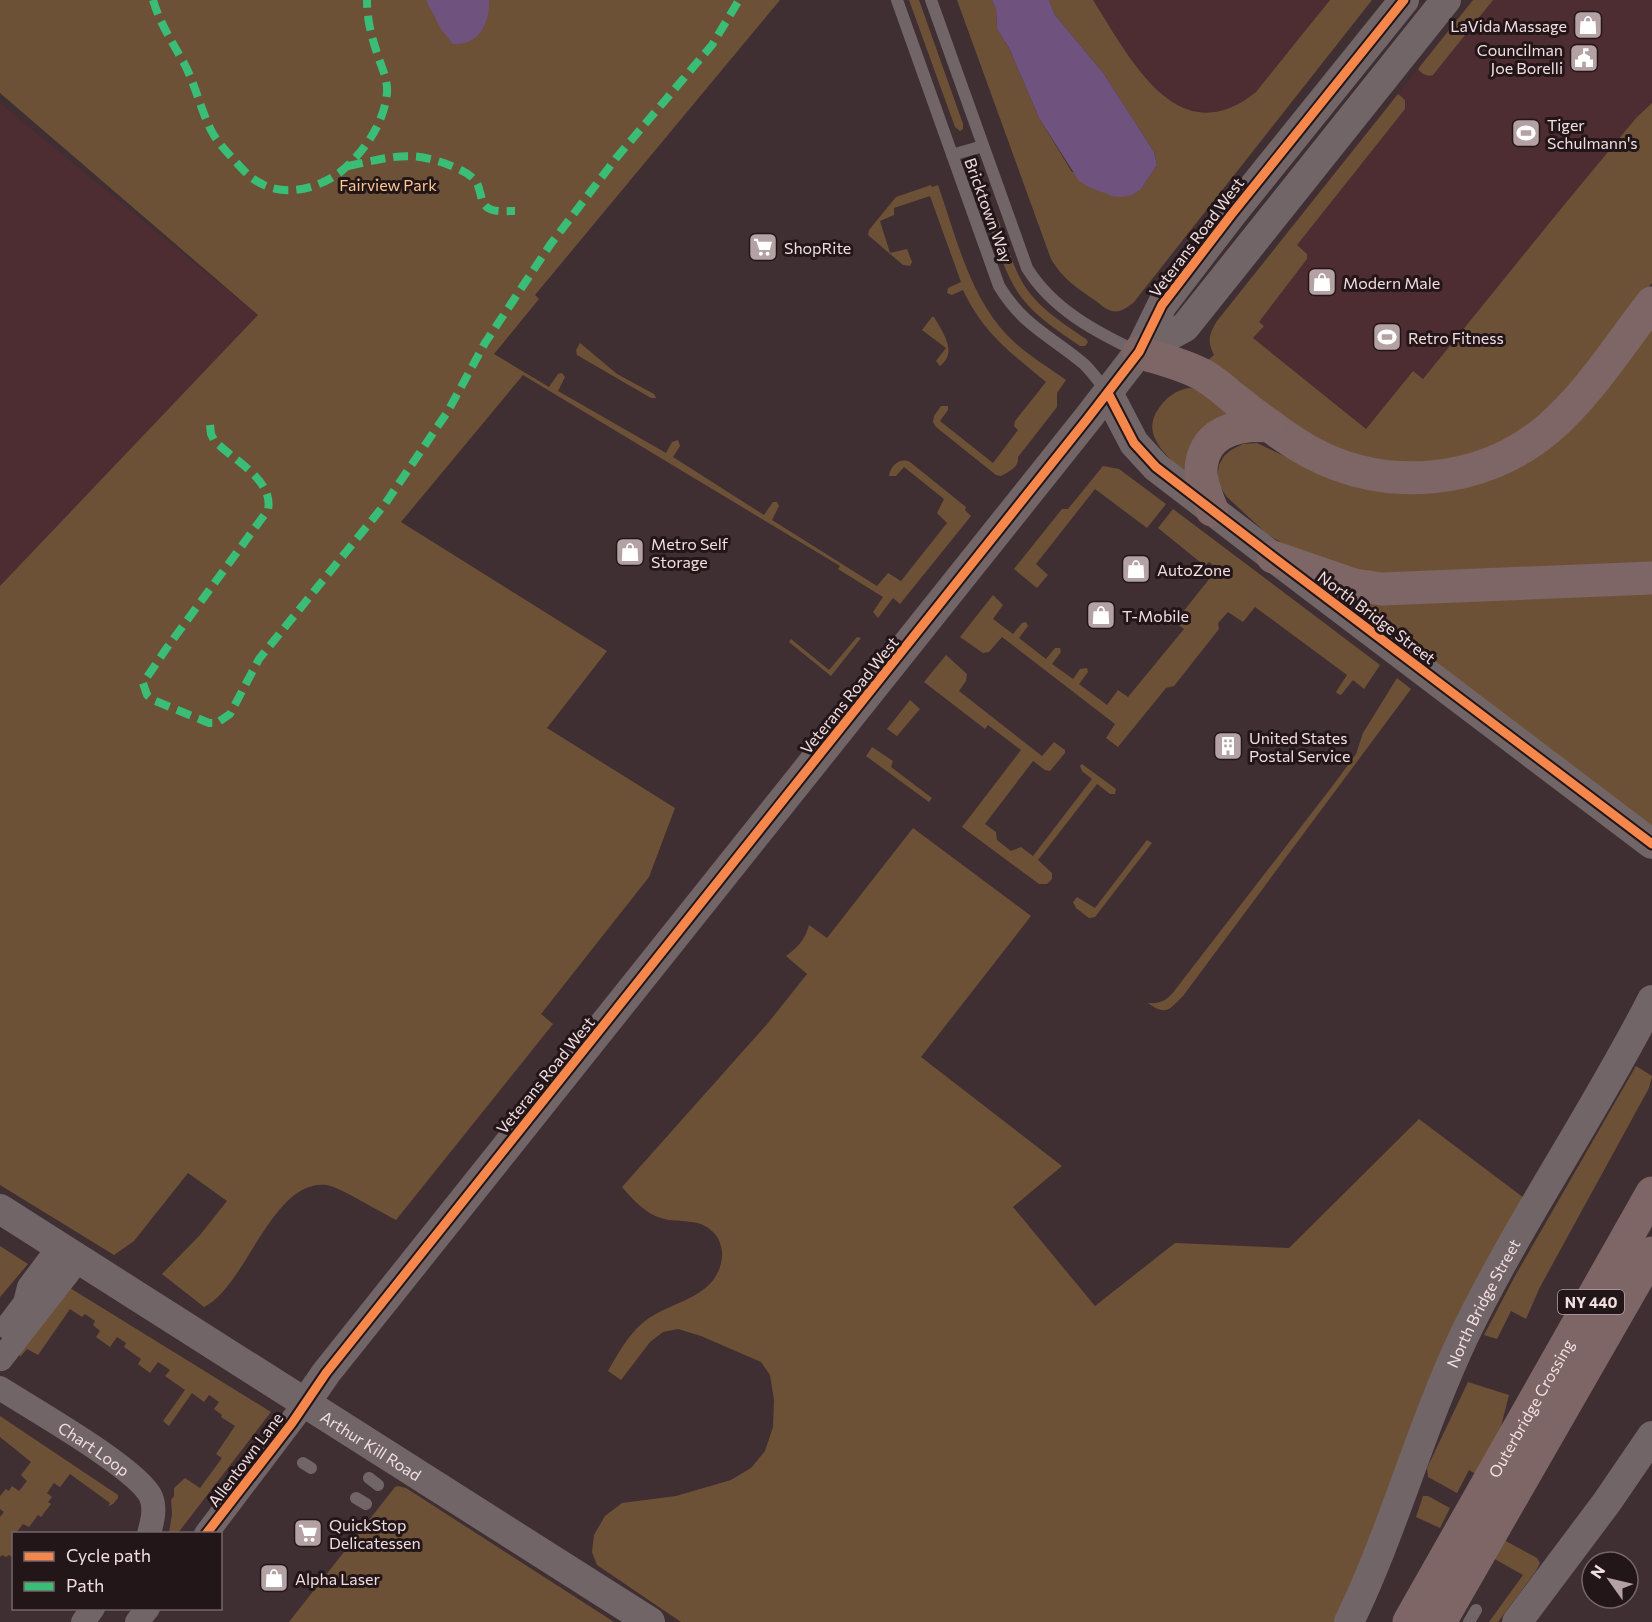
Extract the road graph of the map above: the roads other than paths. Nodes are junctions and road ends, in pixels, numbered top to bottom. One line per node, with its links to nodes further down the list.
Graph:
1 (897, 0): 8 (lane, Bricktown Way)
2 (931, 0): 7 (lane, Bricktown Way)
3 (1404, 0): 5 (street, Veterans Road West)
4 (1446, 0): 6 (street, Veterans Road West)
5 (1366, 47): 6 (street); 10 (street, Veterans Road West)
6 (1392, 68): 10 (street, Veterans Road West)
7 (983, 146): 8 (lane); 10 (lane, Bricktown Way)
8 (952, 155): 11 (lane, Bricktown Way)
9 (1652, 303): 12 (highway)
10 (1139, 352): 11 (street, Veterans Road West); 12 (highway)
11 (1108, 393): 13 (street, North Bridge Street); 30 (street, Veterans Road West)
12 (1271, 426): 13 (highway)
13 (1212, 510): 14 (street, North Bridge Street)
14 (1273, 557): 15 (highway); 16 (street, North Bridge Street)
15 (1652, 578)
16 (1652, 844)
17 (1650, 1008): 39 (street, North Bridge Street)
18 (1652, 1181): 21 (highway)
19 (1652, 1193): 21 (highway, Outerbridge Crossing / NY 440)
20 (0, 1209): 22 (street, Arthur Kill Road)
21 (1633, 1227): 32 (highway, Outerbridge Crossing / NY 440)
22 (69, 1253): 25 (street); 27 (street); 30 (street, Arthur Kill Road)
23 (1652, 1253): 29 (highway, Outerbridge Crossing / NY 440)
24 (1652, 1282): 29 (highway)
25 (29, 1287): 26 (street); 27 (street)
26 (0, 1316)
27 (0, 1351): 28 (street)
28 (0, 1387): 33 (street, Chart Loop)
29 (1566, 1401): 32 (highway, Outerbridge Crossing / NY 440)
30 (306, 1402): 34 (street, Allentown Lane); 38 (street, Arthur Kill Road)
31 (1652, 1436): 43 (street)
32 (1501, 1489): 40 (highway, Outerbridge Crossing / NY 440); 41 (highway, Outerbridge Crossing / NY 440)
33 (149, 1532)
34 (207, 1532)
35 (146, 1610): 37 (street)
36 (1476, 1610): 42 (lane)
37 (137, 1622)
38 (650, 1622)
39 (1349, 1622)
40 (1409, 1622)
41 (1440, 1622)
42 (1468, 1622)
43 (1517, 1622)

